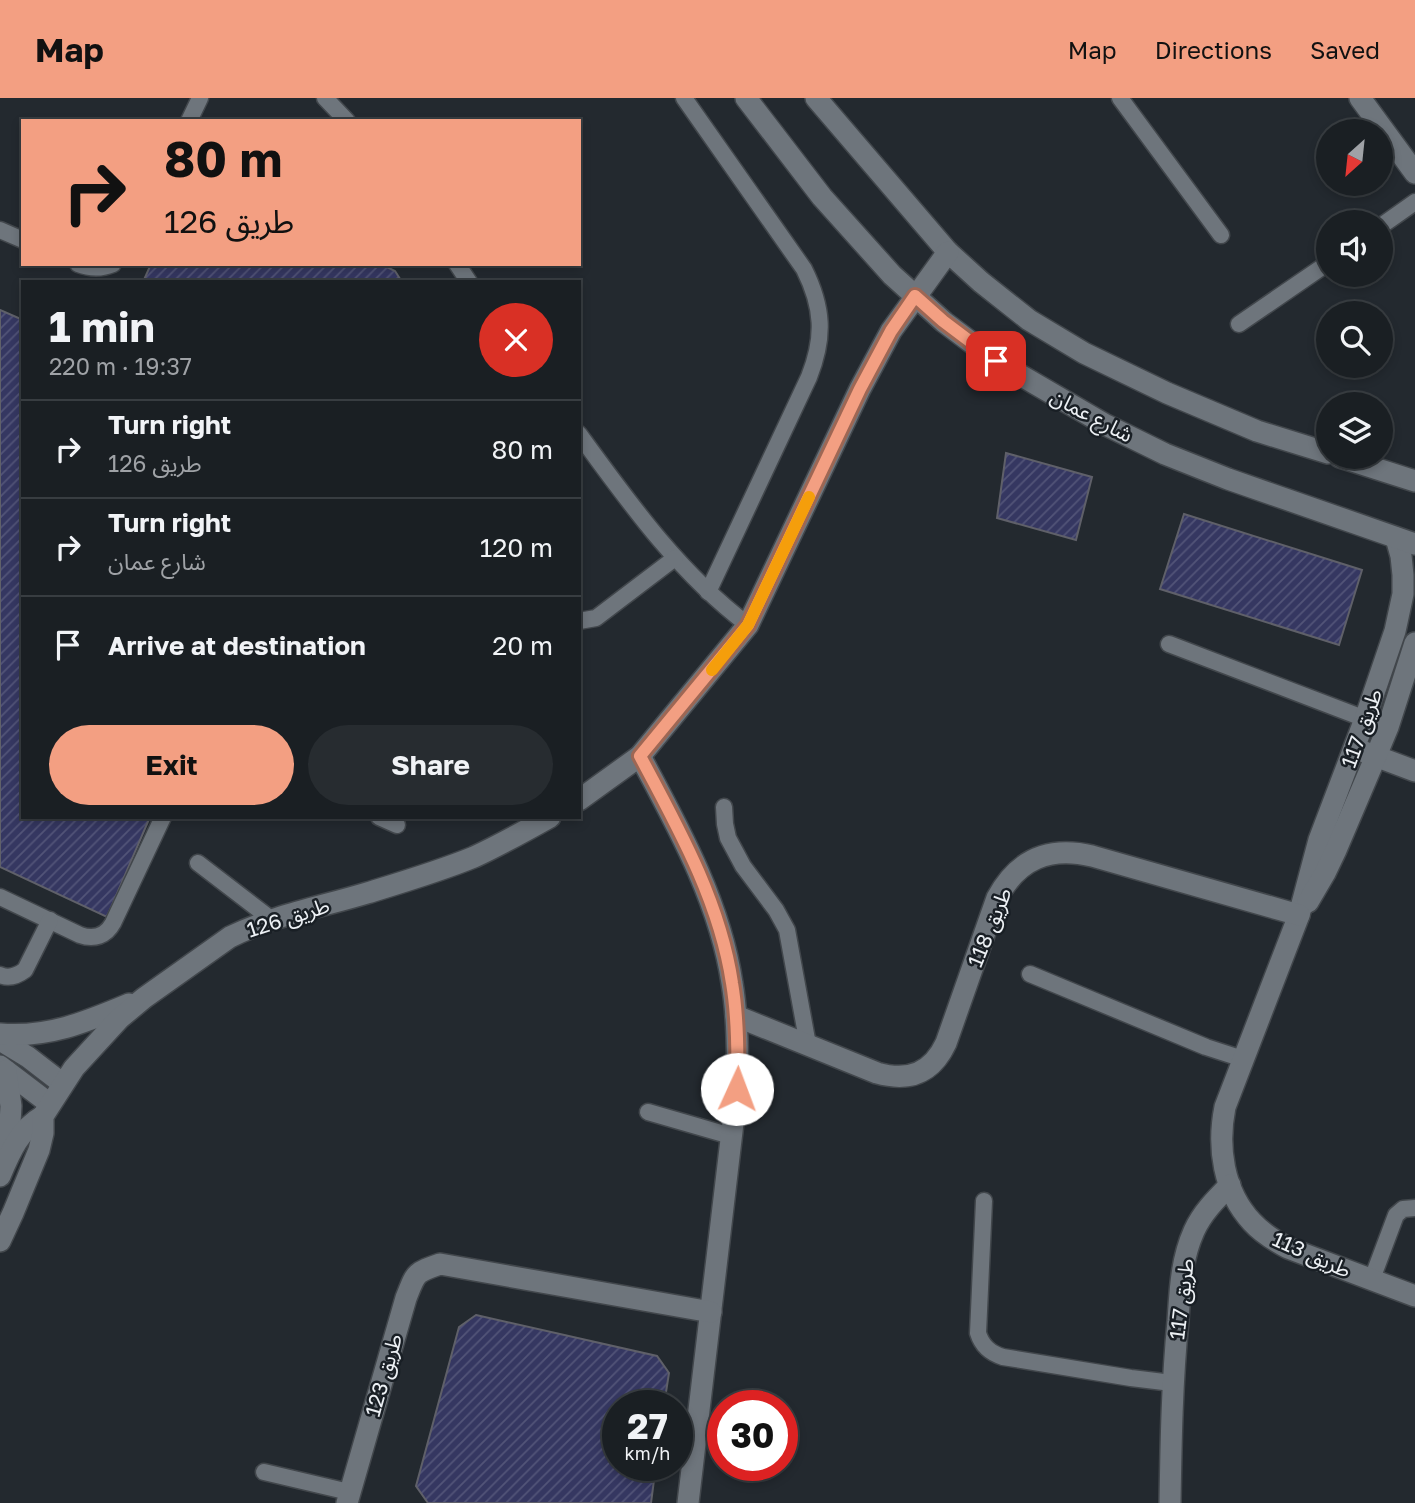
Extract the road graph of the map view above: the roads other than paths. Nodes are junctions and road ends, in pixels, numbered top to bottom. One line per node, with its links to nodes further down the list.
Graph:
1 (200, 98): 8 (lane)
2 (325, 98): 9 (lane)
3 (684, 98): 28 (lane)
4 (746, 98): 20 (street, شارع عمان)
5 (816, 98): 16 (street)
6 (1120, 98): 14 (lane)
7 (1360, 98): 10 (street)
8 (190, 119)
9 (345, 119)
10 (1415, 173)
11 (1415, 202): 12 (lane)
12 (1393, 218)
13 (0, 230): 15 (lane)
14 (1222, 234)
15 (21, 239)
16 (948, 251): 20 (street); 23 (street)
17 (84, 266): 18 (lane)
18 (108, 266)
19 (1316, 270): 21 (lane)
20 (915, 296): 26 (street, شارع عمان); 30 (street)
21 (1239, 324)
22 (581, 437): 27 (lane)
23 (1316, 449)
24 (1378, 469): 25 (street)
25 (1415, 481)
26 (1406, 541): 33 (street, طريق 117)
27 (675, 558): 28 (lane); 29 (lane)
28 (708, 592): 30 (lane)
29 (581, 621)
30 (748, 625): 36 (street)
31 (1415, 643): 34 (street, طريق 117)
32 (1169, 644): 33 (lane)
33 (1365, 719): 34 (lane); 35 (street, طريق 117)
34 (1388, 727): 37 (street, طريق 117)
35 (1354, 748): 37 (street); 47 (street, طريق 117)
36 (640, 756): 39 (street); 53 (street)
37 (1376, 756): 38 (street); 47 (street, طريق 117)
38 (1415, 771)
39 (581, 799)
40 (724, 807): 56 (lane)
41 (162, 819): 49 (lane)
42 (384, 819): 44 (lane)
43 (546, 819): 48 (street, طريق 126)
44 (397, 825)
45 (198, 863): 48 (lane)
46 (0, 897): 49 (lane)
47 (1299, 915): 56 (street, طريق 118); 57 (street, طريق 117)
48 (271, 919): 52 (street, طريق 126)
49 (50, 920): 51 (lane)
50 (1030, 974): 57 (lane)
51 (0, 975)
52 (144, 998): 54 (street); 59 (street, طريق 126)
53 (736, 1016): 56 (street, طريق 118); 62 (street)
54 (0, 1034)
55 (0, 1040): 59 (street)
56 (808, 1045)
57 (1243, 1059): 64 (street, طريق 117)
58 (3, 1068): 60 (street); 63 (street)
59 (63, 1084): 60 (street, طريق 126)
60 (46, 1110): 63 (street, طريق 126); 67 (street, طريق 126)
61 (648, 1112): 62 (lane)
62 (731, 1136): 70 (street)
63 (4, 1167)
64 (1230, 1185): 68 (street, طريق 113); 71 (street, طريق 117)
65 (984, 1201): 71 (lane)
66 (1415, 1208): 68 (lane)
67 (0, 1241)
68 (1372, 1279): 69 (street, طريق 113)
69 (1415, 1296)
70 (711, 1312): 73 (street, طريق 123); 74 (street)
71 (1172, 1383): 75 (street, طريق 117)
72 (264, 1472): 73 (lane)
73 (348, 1498)
74 (688, 1503)
75 (1170, 1503)

